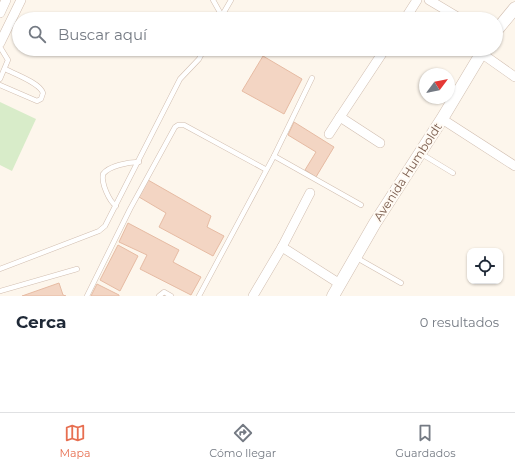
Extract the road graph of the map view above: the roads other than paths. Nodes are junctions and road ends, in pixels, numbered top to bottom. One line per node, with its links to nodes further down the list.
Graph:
1 (6, 0): 13 (street)
2 (21, 0): 8 (street)
3 (213, 0): 9 (lane)
4 (231, 0): 10 (lane)
5 (417, 0): 11 (street)
6 (429, 0): 12 (street)
7 (515, 8): 15 (street)
8 (15, 12)
9 (218, 12)
10 (224, 12)
11 (409, 12)
12 (449, 12)
13 (0, 13)
14 (12, 18): 16 (street)
15 (503, 23)
16 (0, 43)
17 (0, 47): 22 (lane)
18 (200, 56): 33 (lane)
19 (380, 56): 27 (street)
20 (479, 56): 28 (street, Avenida Humboldt)
21 (488, 56): 23 (street)
22 (5, 69): 25 (lane); 26 (lane)
23 (515, 77)
24 (312, 78): 32 (lane)
25 (0, 79)
26 (0, 85)
27 (340, 117): 29 (street); 30 (street)
28 (442, 119): 31 (street, Avenida Humboldt); 34 (street)
29 (329, 134)
30 (380, 143)
31 (420, 153): 36 (lane); 41 (street, Avenida Humboldt)
32 (274, 156): 35 (lane); 38 (lane)
33 (139, 162): 39 (lane); 39 (lane)
34 (515, 166)
35 (265, 169): 47 (lane); 50 (lane)
36 (453, 173)
37 (310, 193): 40 (street)
38 (361, 205)
39 (116, 206): 42 (lane)
40 (282, 247): 45 (street); 51 (street)
41 (355, 258): 44 (lane); 45 (street, Avenida Humboldt)
42 (0, 269)
43 (77, 269): 46 (lane)
44 (401, 283)
45 (340, 284): 52 (street, Avenida Humboldt)
46 (0, 291)
47 (87, 296)
48 (159, 296): 49 (lane)
49 (171, 296)
50 (199, 296)
51 (253, 296)
52 (333, 296)

